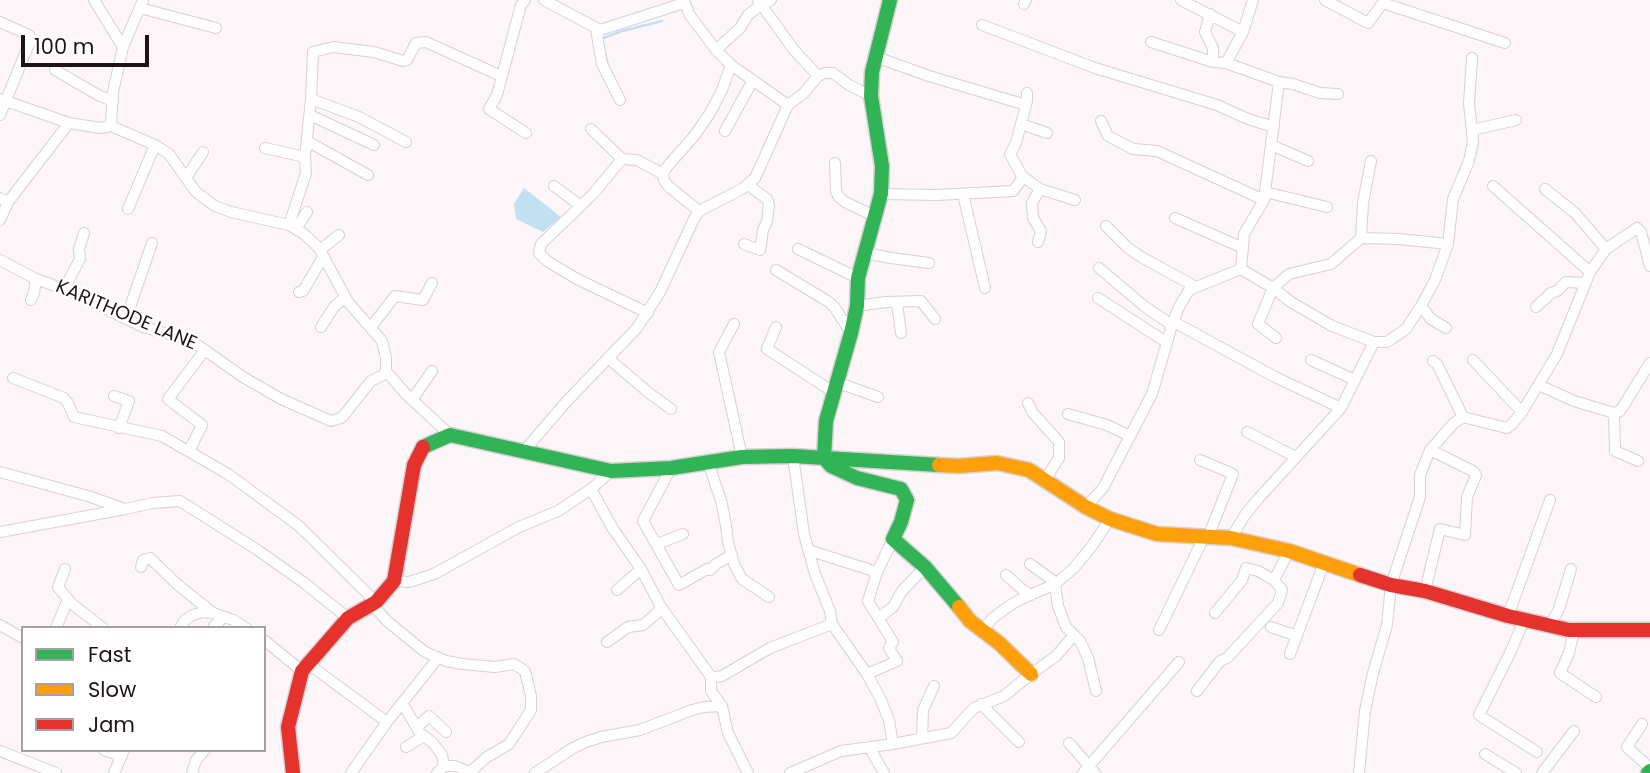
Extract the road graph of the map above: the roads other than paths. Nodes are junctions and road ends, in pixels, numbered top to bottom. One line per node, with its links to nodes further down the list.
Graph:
1 (94, 0): 20 (street)
2 (525, 0): 28 (street)
3 (544, 0): 16 (street)
4 (890, 0): 22 (main road)
5 (1181, 0): 12 (street)
6 (1254, 0): 17 (street)
7 (1325, 0): 10 (street)
8 (684, 2): 16 (street); 21 (street)
9 (763, 2): 21 (street); 29 (street)
10 (1384, 2): 19 (street)
11 (141, 4): 15 (street); 20 (street)
12 (1210, 15): 17 (street); 24 (street)
13 (0, 22): 35 (street)
14 (982, 25): 48 (street)
15 (216, 28)
16 (596, 29): 37 (street)
17 (1243, 32): 25 (street)
18 (1151, 42): 24 (street)
19 (1505, 43)
20 (124, 47): 38 (street)
21 (716, 50): 26 (street)
22 (876, 57): 34 (main road); 40 (street)
23 (1472, 58): 50 (street)
24 (1213, 62): 25 (street)
25 (1226, 63): 31 (street)
26 (731, 65): 30 (street); 66 (street)
27 (55, 70): 38 (street)
28 (501, 76): 36 (street); 52 (street)
29 (818, 76): 34 (street); 39 (street)
30 (753, 80): 39 (street); 51 (street)
31 (1279, 82): 33 (street); 48 (street)
32 (1027, 93): 40 (street)
33 (1338, 94)
34 (871, 96): 75 (main road)
35 (4, 99): 41 (street); 45 (street)
36 (311, 99): 42 (street); 55 (street)
37 (620, 100)
38 (113, 101): 47 (street)
39 (788, 105): 72 (street)
40 (1026, 105): 46 (street)
41 (0, 115)
42 (310, 115): 54 (street); 57 (street)
43 (1516, 120): 50 (street)
44 (1101, 121): 77 (street)
45 (69, 123): 47 (street); 78 (street)
46 (1021, 124): 53 (street); 68 (street)
47 (111, 126): 56 (street)
48 (1274, 127): 58 (street)
49 (591, 128): 62 (street)
50 (1472, 130): 96 (street)
51 (726, 131)
52 (526, 133)
53 (1047, 133)
54 (307, 141): 61 (street); 67 (street)
55 (406, 142)
56 (155, 145): 69 (street); 82 (street)
57 (374, 145)
58 (1271, 145): 63 (street); 77 (street)
59 (265, 148): 61 (street)
60 (204, 152): 69 (street)
61 (305, 157): 89 (street)
62 (622, 159): 66 (street); 80 (street)
63 (1308, 162)
64 (1371, 162): 92 (street)
65 (835, 163): 85 (street)
66 (663, 174): 83 (street)
67 (368, 175)
68 (1022, 176): 73 (street); 76 (street)
69 (186, 178): 89 (street)
70 (554, 186): 80 (street)
71 (1493, 186): 108 (street)
72 (745, 187): 83 (street); 95 (street)
73 (1040, 189): 79 (street); 93 (street)
74 (1545, 189): 99 (street)
75 (881, 194): 76 (street); 85 (main road)
76 (963, 194): 114 (street)
77 (1265, 196): 81 (street); 98 (street)
78 (4, 200): 87 (street)
79 (1075, 200)
80 (580, 206): 125 (street)
81 (1327, 207)
82 (128, 209)
83 (699, 211): 125 (street)
84 (307, 212): 89 (street)
85 (874, 216): 100 (main road)
86 (1175, 218): 98 (street)
87 (0, 220)
88 (1106, 226): 113 (street)
89 (292, 227): 101 (street)
90 (84, 233): 116 (street)
91 (339, 235): 101 (street)
92 (1361, 238): 96 (street); 115 (street)
93 (1038, 242)
94 (152, 243): 126 (street)
95 (744, 244)
96 (1448, 244): 123 (street)
97 (798, 248): 109 (street)
98 (1243, 248): 106 (street)
99 (1605, 249): 104 (street); 108 (street)
100 (865, 253): 103 (street); 109 (main road)
101 (322, 254): 117 (street); 118 (street)
102 (0, 260): 110 (street, KARITHODE LANE)
103 (929, 263)
104 (1650, 266)
105 (1099, 268): 128 (street)
106 (1241, 269): 113 (street); 115 (street)
107 (776, 271): 134 (street)
108 (1590, 272): 112 (street)
109 (858, 278): 122 (main road)
110 (36, 279): 116 (street, KARITHODE LANE); 120 (street)
111 (432, 283): 131 (street)
112 (1585, 283): 124 (street); 149 (street)
113 (1196, 287): 128 (street)
114 (985, 288)
115 (1273, 288): 136 (street); 138 (street)
116 (64, 289): 126 (street, KARITHODE LANE)
117 (299, 292)
118 (345, 298): 130 (street); 131 (street)
119 (1098, 298): 137 (street)
120 (31, 300)
121 (897, 303): 122 (street); 127 (street); 135 (street)
122 (857, 306): 134 (main road)
123 (1421, 306): 133 (street); 138 (street)
124 (1536, 307)
125 (648, 313): 140 (street)
126 (125, 319): 139 (street, KARITHODE LANE)
127 (935, 319)
128 (1173, 323): 137 (street); 155 (street)
129 (734, 324): 169 (street)
130 (321, 327)
131 (370, 327): 145 (street)
132 (776, 327): 150 (street)
133 (1446, 328)
134 (850, 332): 150 (main road)
135 (901, 333)
136 (1276, 338)
137 (1166, 342): 164 (street)
138 (1374, 342): 148 (street)
139 (205, 350): 145 (street, KARITHODE LANE); 165 (street)
140 (608, 358): 156 (street); 166 (street)
141 (1311, 360): 148 (street)
142 (1473, 360): 157 (street)
143 (1433, 361): 160 (street)
144 (1650, 363): 158 (street)
145 (386, 371): 153 (street)
146 (432, 371): 153 (street)
147 (13, 378): 161 (street)
148 (1355, 380): 155 (street)
149 (1539, 385): 157 (street); 158 (street)
150 (835, 387): 152 (street); 171 (main road)
151 (114, 396): 161 (street)
152 (877, 397)
153 (412, 400): 163 (street)
154 (1028, 403): 178 (street)
155 (1341, 408): 170 (street)
156 (671, 409)
157 (1522, 412): 160 (street)
158 (1614, 412): 173 (street)
159 (1068, 414): 164 (street)
160 (1464, 417): 167 (street)
161 (119, 428): 211 (street)
162 (1247, 432): 170 (street)
163 (450, 435): 166 (main road); 203 (main road)
164 (1130, 436): 181 (street)
165 (191, 447)
166 (524, 450): 176 (main road)
167 (1430, 450): 205 (street); 207 (street)
168 (793, 456): 169 (main road); 171 (main road); 190 (street)
169 (742, 457): 174 (main road)
170 (1296, 457): 187 (street)
171 (824, 458): 178 (main road); 188 (main road)
172 (1200, 460): 186 (street)
173 (1638, 461)
174 (708, 462): 175 (main road); 192 (street)
175 (671, 468): 176 (main road); 189 (street)
176 (611, 471): 179 (street)
177 (0, 472): 182 (street)
178 (1045, 480): 181 (main road)
179 (591, 489): 198 (street); 203 (street)
180 (1550, 500): 215 (street)
181 (1086, 507): 183 (main road)
182 (125, 509): 184 (street); 217 (street)
183 (1110, 519): 186 (main road); 204 (street)
184 (0, 532)
185 (683, 534): 189 (street)
186 (1206, 537): 187 (main road); 232 (street)
187 (1231, 538): 191 (main road)
188 (893, 539): 195 (main road); 200 (street)
189 (657, 544): 192 (street)
190 (808, 550): 200 (street); 220 (street)
191 (1289, 551): 193 (main road); 202 (street)
192 (732, 555): 209 (street)
193 (1324, 563): 205 (main road); 234 (street)
194 (1030, 564): 204 (street)
195 (925, 566): 218 (street); 231 (main road)
196 (142, 567): 213 (street)
197 (65, 569): 210 (street)
198 (641, 569): 206 (street); 212 (street)
199 (1571, 569): 227 (street)
200 (877, 572): 218 (street)
201 (1006, 575): 208 (street)
202 (1274, 580): 214 (street); 247 (street)
203 (394, 581): 211 (main road)
204 (1055, 584): 208 (street); 233 (street)
205 (1391, 585): 207 (main road); 282 (street)
206 (617, 590)
207 (1425, 591): 215 (main road)
208 (1031, 595): 231 (street)
209 (769, 597)
210 (68, 599): 222 (street); 223 (street)
211 (374, 603): 217 (main road); 239 (street)
212 (661, 607): 236 (street); 244 (street)
213 (213, 613): 216 (street); 224 (street)
214 (1215, 613)
215 (1508, 616): 219 (main road)
216 (224, 617): 225 (street); 226 (street)
217 (348, 618): 241 (main road)
218 (879, 618): 242 (street)
219 (1524, 620): 227 (main road); 265 (street)
220 (832, 624): 242 (street); 244 (street)
221 (0, 625): 235 (street)
222 (57, 626)
223 (101, 626)
224 (181, 626)
225 (214, 626)
226 (243, 626)
227 (1549, 626): 229 (main road)
228 (1271, 627): 234 (street)
229 (1574, 630): 230 (main road); 248 (street)
230 (1650, 630)
231 (982, 631): 243 (main road)
232 (1159, 631)
233 (1074, 635): 243 (street); 246 (street)
234 (1297, 636): 238 (street)
235 (21, 637)
236 (607, 642)
237 (266, 644): 241 (street)
238 (1290, 654)
239 (438, 658): 249 (street); 273 (street)
240 (1179, 662): 270 (street)
241 (304, 667): 252 (street); 268 (main road)
242 (867, 674): 260 (street)
243 (1031, 674): 250 (street)
244 (711, 678): 251 (street)
245 (934, 686): 257 (street)
246 (1096, 691)
247 (1197, 691)
248 (1596, 696)
249 (402, 703): 252 (street); 254 (street)
250 (981, 704): 257 (street); 258 (street)
251 (722, 706): 278 (street); 279 (street)
252 (387, 722): 277 (street)
253 (1643, 724): 272 (street)
254 (420, 731): 256 (street); 261 (street); 269 (street)
255 (1574, 731): 283 (street)
256 (446, 732)
257 (922, 738): 260 (street)
258 (1019, 742)
259 (1069, 743): 270 (street)
260 (893, 744): 262 (street)
261 (406, 747)
262 (869, 747): 280 (street); 281 (street)
263 (0, 751): 274 (street)
264 (203, 752): 276 (street)
265 (1537, 752)
266 (123, 753): 275 (street)
267 (1485, 754): 271 (street)
268 (290, 767)
269 (440, 770): 273 (street)
270 (1089, 771)
271 (1508, 771)
272 (1649, 771)
273 (471, 772)
274 (56, 773)
275 (114, 773)
276 (192, 773)
277 (351, 773)
278 (535, 773)
279 (748, 773)
280 (790, 773)
281 (884, 773)
282 (1359, 773)
283 (1542, 773)

